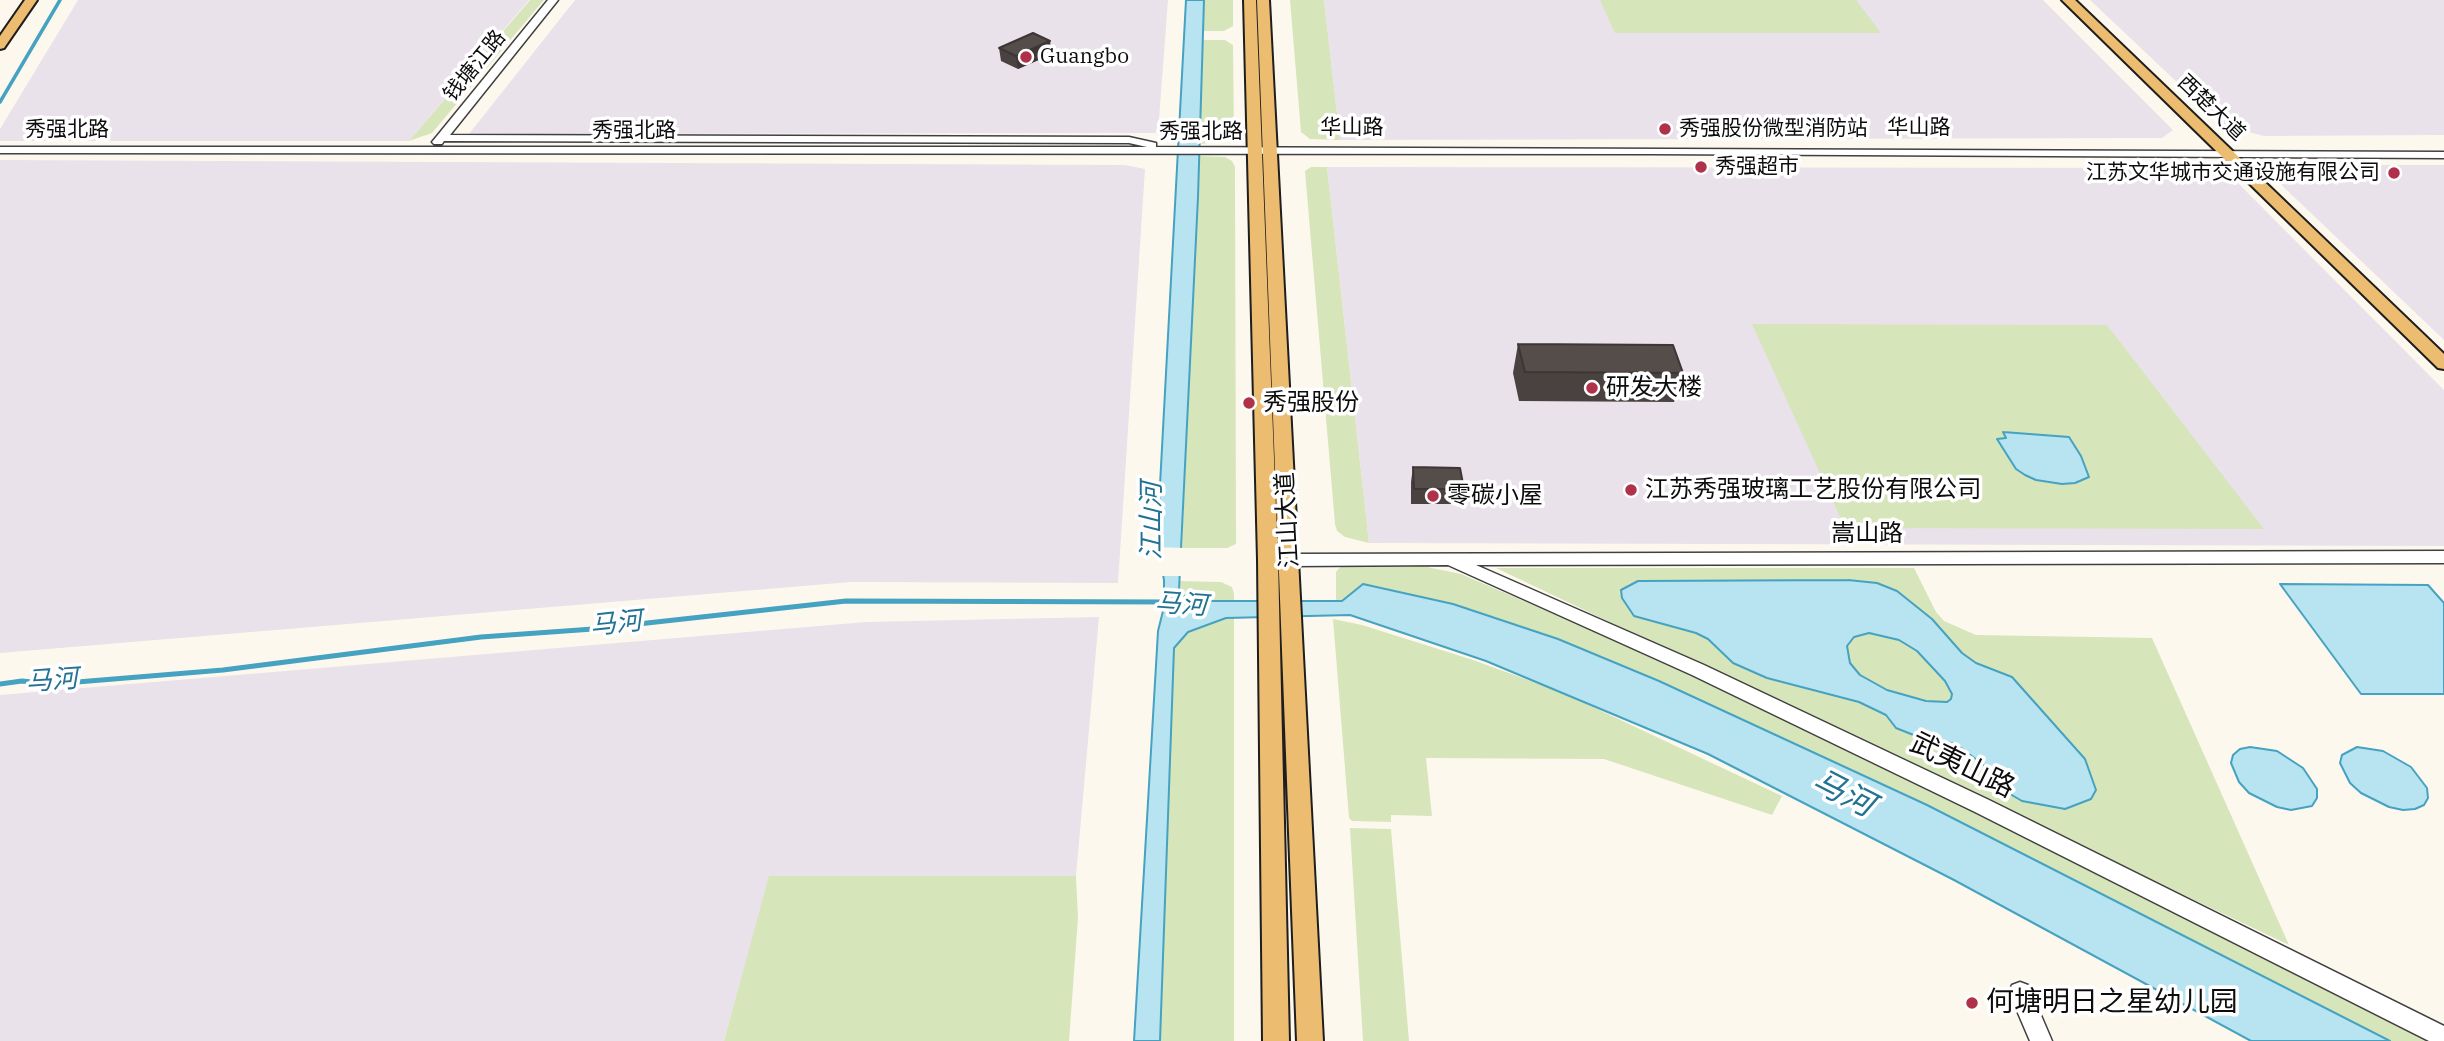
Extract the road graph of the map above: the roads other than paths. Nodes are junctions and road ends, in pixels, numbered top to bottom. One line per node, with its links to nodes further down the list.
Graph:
1 (19, 0): 7 (main road)
2 (31, 0): 8 (main road)
3 (553, 0): 9 (street, 钱塘江路)
4 (1250, 0): 13 (main road, 江山大道)
5 (1263, 0): 13 (main road, 江山大道)
6 (2068, 0): 14 (main road, 西楚大道)
7 (0, 27)
8 (0, 45)
9 (433, 147): 10 (street, 秀强北路); 10 (street, 秀强北路); 11 (street); 11 (street)
10 (0, 148)
11 (1164, 149): 13 (street, 秀强北路)
12 (2444, 149): 14 (street, 华山路)
13 (1261, 150): 14 (street, 华山路); 18 (main road, 江山大道); 22 (main road, 江山大道)
14 (2226, 152): 15 (street, 华山路); 16 (main road, 西楚大道)
15 (2444, 155)
16 (2444, 364)
17 (2444, 557): 19 (street, 嵩山路)
18 (1290, 560): 19 (street, 嵩山路); 23 (main road, 江山大道)
19 (1450, 560): 21 (street, 武夷山路)
20 (2020, 992): 24 (street)
21 (2444, 1037)
22 (1276, 1041)
23 (1310, 1041)
24 (2041, 1041)

